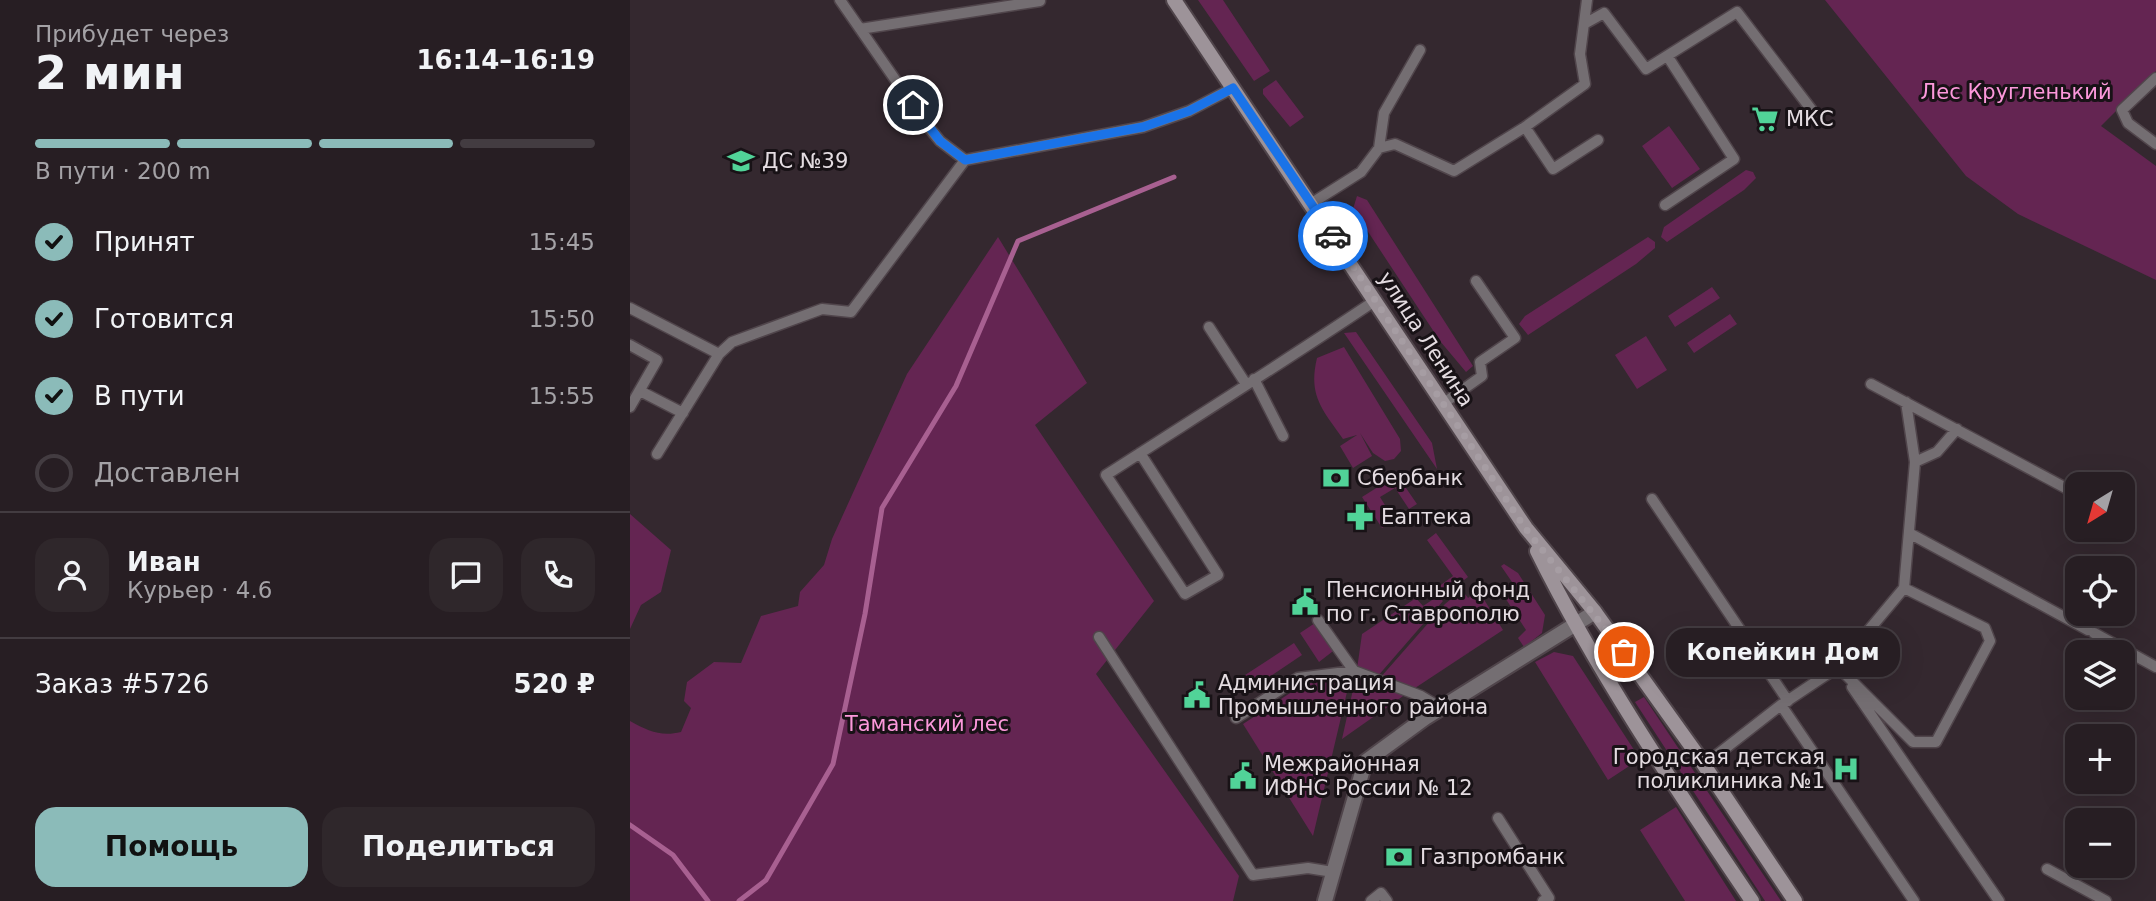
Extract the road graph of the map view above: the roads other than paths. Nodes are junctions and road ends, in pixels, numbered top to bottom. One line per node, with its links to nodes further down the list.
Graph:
1 (840, 0): 6 (lane)
2 (1174, 0): 10 (main road, улица Ленина)
3 (1587, 0): 5 (lane)
4 (1040, 1): 6 (lane)
5 (1586, 23): 8 (lane); 12 (lane)
6 (860, 29): 16 (lane)
7 (1420, 50): 15 (lane)
8 (1668, 57): 11 (lane); 18 (lane)
9 (2156, 78): 14 (lane)
10 (1233, 88): 16 (lane); 17 (main road, улица Ленина)
11 (1811, 109)
12 (1525, 127): 13 (lane); 15 (lane)
13 (1598, 140)
14 (2156, 144)
15 (1379, 148): 17 (lane)
16 (965, 160): 24 (lane)
17 (1312, 203): 20 (main road, улица Ленина)
18 (1665, 205)
19 (1476, 281): 29 (lane)
20 (1376, 300): 25 (lane); 29 (main road, улица Ленина)
21 (630, 308): 24 (lane)
22 (1209, 327): 25 (lane)
23 (630, 345): 27 (lane)
24 (719, 354): 31 (lane)
25 (1250, 382): 33 (lane); 34 (lane)
26 (1871, 384): 28 (lane)
27 (640, 391): 30 (lane); 31 (lane)
28 (1906, 402): 32 (lane); 36 (lane)
29 (1444, 403): 39 (main road, улица Ленина)
30 (630, 407)
31 (682, 413): 35 (lane)
32 (1957, 429): 36 (lane); 37 (lane)
33 (1283, 436)
34 (1140, 453): 34 (lane)
35 (657, 454)
36 (1915, 462): 40 (lane)
37 (2065, 488)
38 (1652, 499): 49 (lane)
39 (1525, 528): 42 (main road, улица Ленина); 44 (main road, улица Ленина)
40 (1909, 533): 41 (lane); 47 (lane)
41 (1905, 588): 46 (lane); 46 (lane)
42 (1595, 612): 44 (street); 52 (main road, улица Ленина)
43 (1318, 620): 48 (lane)
44 (1574, 625): 50 (street); 60 (main road, улица Ленина)
45 (1099, 637): 55 (lane)
46 (1838, 667): 49 (lane); 63 (lane)
47 (2156, 667)
48 (1354, 671): 50 (lane); 51 (lane)
49 (1785, 703): 52 (lane); 62 (lane)
50 (1441, 708): 55 (street)
51 (1236, 718)
52 (1704, 765): 61 (main road, улица Ленина)
53 (1498, 818): 59 (lane)
54 (2047, 869): 64 (lane)
55 (1333, 872): 56 (street)
56 (1328, 900)
57 (1371, 901): 58 (lane)
58 (1387, 901)
59 (1544, 901)
60 (1752, 901)
61 (1795, 901)
62 (1914, 901)
63 (1999, 901)
64 (2106, 901)

